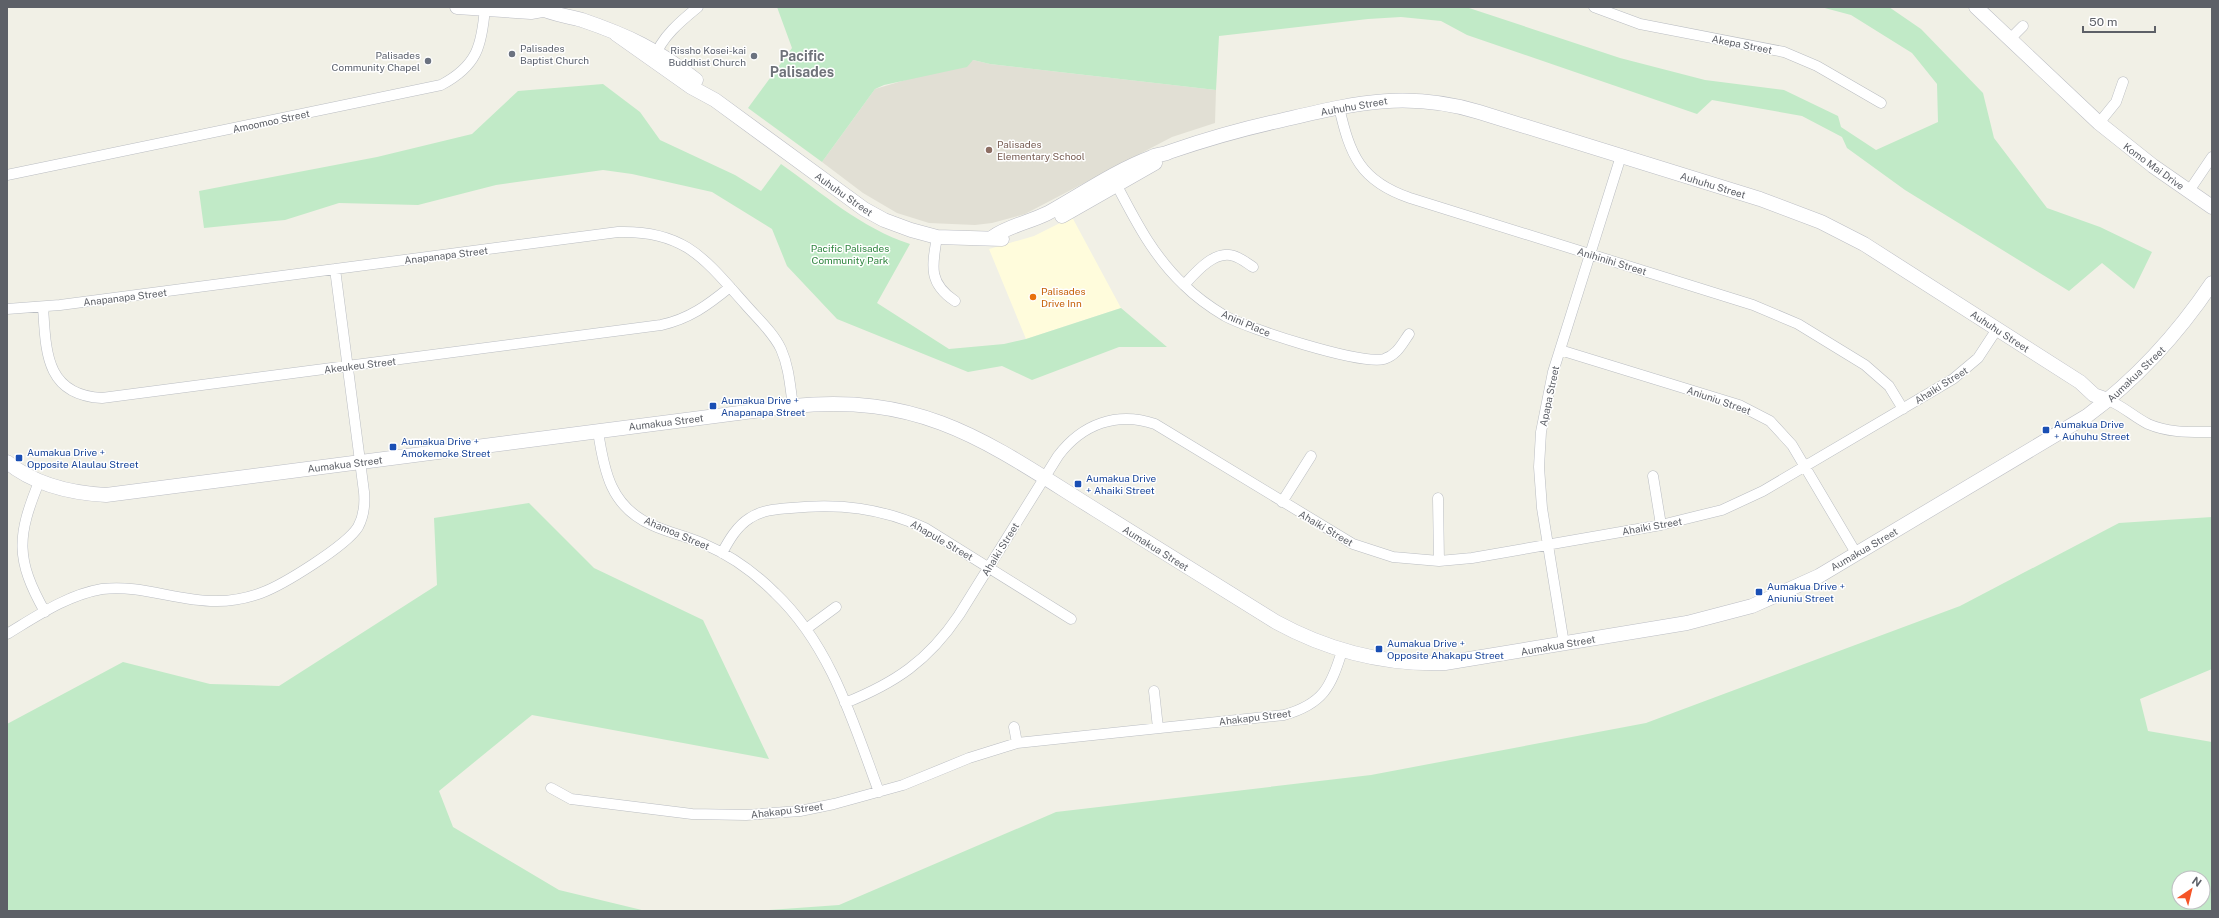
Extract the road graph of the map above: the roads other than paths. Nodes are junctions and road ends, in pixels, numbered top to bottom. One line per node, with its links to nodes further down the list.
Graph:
1 (457, 7): 5 (street, Auhuhu Street)
2 (698, 7): 9 (street)
3 (1594, 7): 11 (street, Akepa Street)
4 (1976, 7): 8 (street, Komo Mai Drive)
5 (484, 8): 6 (street, Auhuhu Street); 16 (street, Amoomoo Street)
6 (540, 8): 9 (street, Auhuhu Street)
7 (2023, 26): 8 (street)
8 (2010, 40): 13 (street, Komo Mai Drive)
9 (658, 55): 20 (street, Auhuhu Street)
10 (2123, 82): 13 (street)
11 (1881, 103)
12 (1339, 107): 14 (street, Auhuhu Street); 17 (street, Auhuhu Street); 21 (street, Anihinihi Street)
13 (2099, 123): 18 (street, Komo Mai Drive)
14 (1621, 156): 21 (street, Apapa Street); 30 (street, Auhuhu Street)
15 (2212, 157): 18 (street)
16 (7, 175)
17 (1114, 181): 20 (street, Auhuhu Street); 25 (street, Anini Place)
18 (2189, 191): 19 (street, Komo Mai Drive)
19 (2212, 207)
20 (937, 237): 27 (street)
21 (1590, 254): 32 (street, Apapa Street); 36 (street, Anihinihi Street)
22 (1254, 267): 25 (street)
23 (335, 269): 26 (street, Anapanapa Street); 28 (street, Anapanapa Street); 33 (street)
24 (2212, 283): 34 (street, Aumakua Street)
25 (1184, 285): 31 (street, Anini Place)
26 (730, 287): 33 (street, Akeukeu Street); 35 (street, Anapanapa Street)
27 (956, 301)
28 (43, 307): 29 (street, Anapanapa Street); 33 (street, Akeukeu Street)
29 (7, 309)
30 (1997, 329): 34 (street, Auhuhu Street); 36 (street, Ahaiki Street)
31 (1410, 334)
32 (1560, 350): 42 (street, Aniuniu Street); 49 (street, Apapa Street)
33 (348, 366): 41 (street)
34 (2108, 400): 38 (street, Auhuhu Street); 51 (street, Aumakua Street)
35 (793, 406): 37 (street, Aumakua Street); 44 (street, Aumakua Street)
36 (1903, 409): 42 (street, Ahaiki Street)
37 (598, 431): 41 (street, Aumakua Street); 50 (street, Ahamoa Street)
38 (2212, 432)
39 (1311, 456): 47 (street)
40 (7, 462): 45 (street, Aumakua Street)
41 (360, 462): 45 (street, Aumakua Street); 55 (street)
42 (1805, 466): 48 (street, Ahaiki Street); 51 (street, Aniuniu Street)
43 (1654, 476): 48 (street)
44 (1044, 478): 47 (street, Ahaiki Street); 53 (street, Ahaiki Street); 60 (street, Aumakua Street)
45 (39, 482): 55 (street)
46 (1438, 498): 52 (street)
47 (1282, 502): 52 (street, Ahaiki Street)
48 (1661, 525): 49 (street, Ahaiki Street)
49 (1548, 545): 52 (street, Ahaiki Street); 59 (street, Apapa Street)
50 (722, 553): 53 (street, Ahapule Street); 57 (street, Ahamoa Street)
51 (1856, 553): 59 (street, Aumakua Street)
52 (1439, 561)
53 (989, 567): 56 (street, Ahapule Street); 62 (street, Ahaiki Street)
54 (836, 607): 57 (street)
55 (45, 612): 58 (street)
56 (1072, 619)
57 (806, 629): 62 (street, Ahamoa Street)
58 (7, 634)
59 (1564, 644): 60 (street, Aumakua Street)
60 (1342, 651): 64 (street, Ahakapu Street)
61 (1154, 691): 64 (street)
62 (845, 703): 67 (street, Ahamoa Street)
63 (1014, 727): 65 (street)
64 (1158, 728): 65 (street, Ahakapu Street)
65 (1017, 743): 67 (street, Ahakapu Street)
66 (551, 788): 67 (street, Ahakapu Street)
67 (879, 792)

